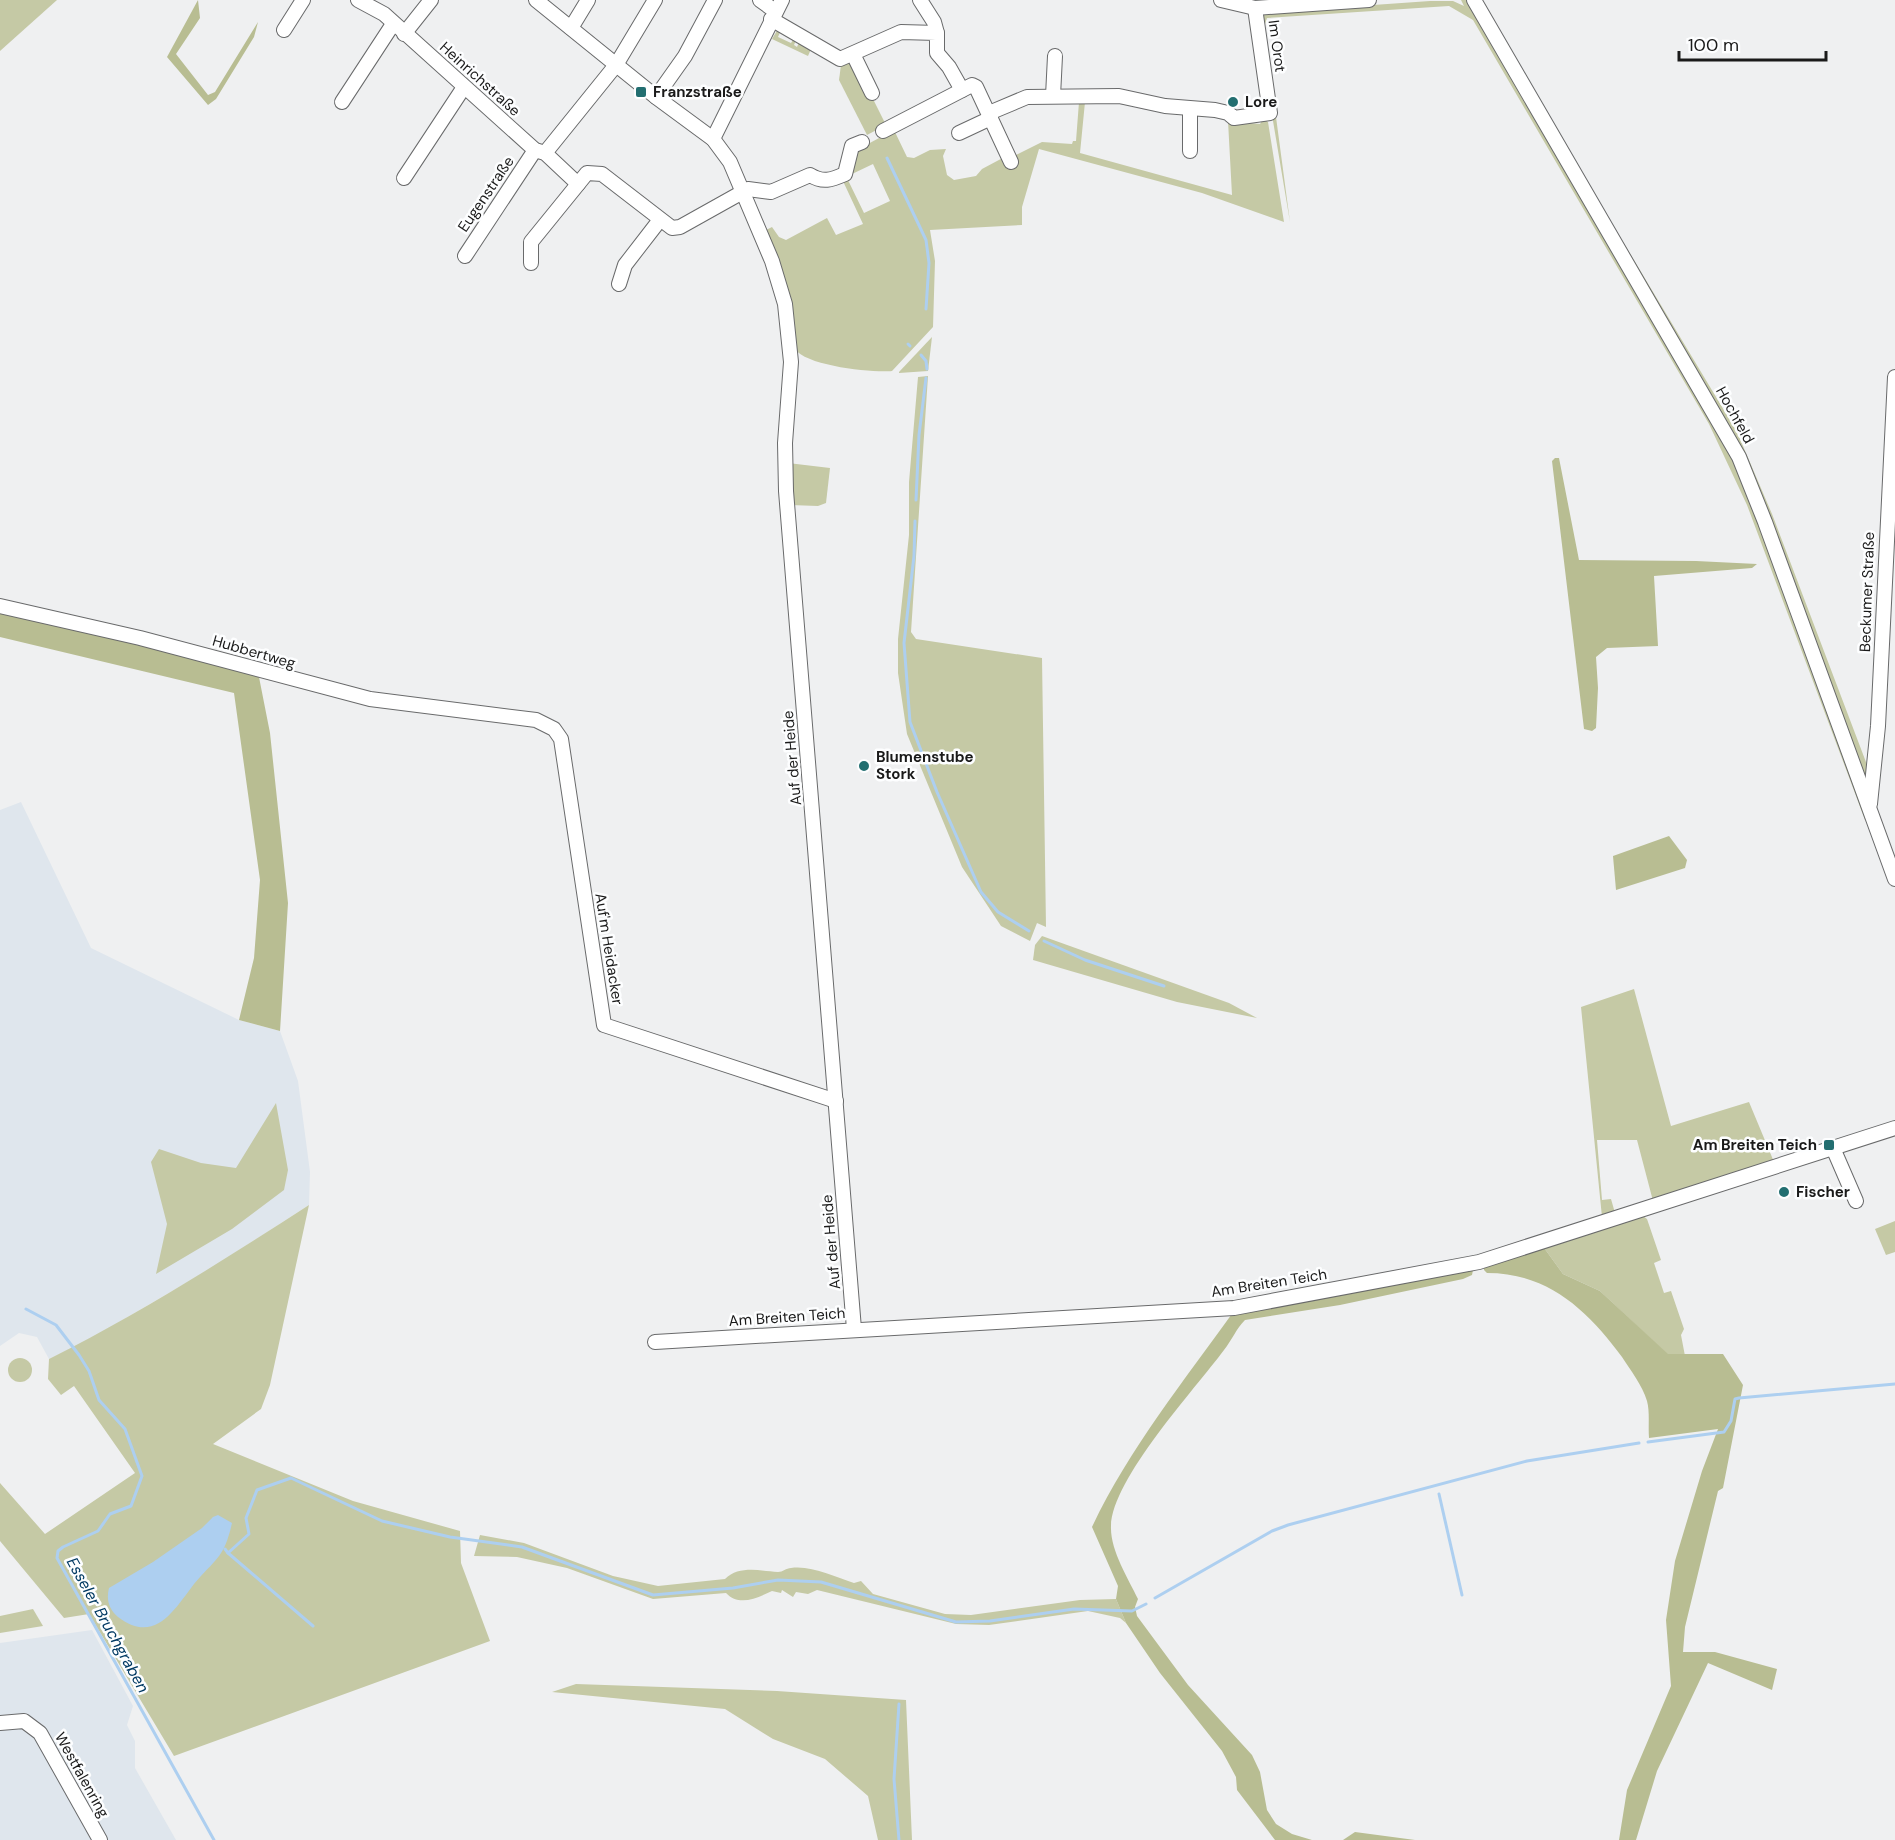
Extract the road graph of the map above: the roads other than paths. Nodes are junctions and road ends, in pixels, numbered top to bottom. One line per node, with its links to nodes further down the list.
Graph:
1 (303, 0): 17 (street)
2 (358, 0): 16 (street, Heinrichstraße)
3 (431, 0): 16 (street)
4 (536, 0): 15 (street, Auf der Heide)
5 (588, 0): 15 (street)
6 (655, 0): 21 (street)
7 (716, 0): 26 (street)
8 (760, 0): 14 (street)
9 (920, 0): 18 (street)
10 (1221, 0): 13 (street)
11 (1369, 0): 13 (street)
12 (1474, 0): 47 (street, Hochfeld)
13 (1254, 9): 28 (street, Im Orot)
14 (776, 10): 19 (street); 32 (street)
15 (570, 28): 21 (street, Auf der Heide)
16 (399, 29): 22 (street, Heinrichstraße); 27 (street)
17 (284, 30)
18 (937, 33): 19 (street); 23 (street)
19 (853, 54): 24 (street)
20 (1055, 56): 25 (street)
21 (616, 65): 26 (street, Auf der Heide); 35 (street)
22 (464, 87): 35 (street, Heinrichstraße); 37 (street)
23 (962, 90): 29 (street); 30 (street)
24 (872, 93)
25 (1053, 96): 28 (street, Im Orot); 29 (street, Im Orot)
26 (657, 98): 32 (street, Auf der Heide)
27 (342, 102)
28 (1190, 109): 34 (street)
29 (990, 116): 31 (street, Im Orot); 36 (street)
30 (883, 131)
31 (959, 133)
32 (713, 139): 39 (street, Auf der Heide)
33 (862, 142): 39 (street)
34 (1190, 151)
35 (540, 152): 38 (street, Heinrichstraße); 41 (street, Eugenstraße)
36 (1011, 162)
37 (405, 177)
38 (578, 184): 40 (street); 42 (street)
39 (742, 192): 40 (street); 49 (street, Auf der Heide)
40 (660, 221): 43 (street)
41 (465, 256)
42 (531, 263)
43 (620, 284)
44 (1895, 377): 47 (street, Beckumer Straße)
45 (0, 606): 46 (street, Hubbertweg)
46 (502, 715): 49 (street, Auf'm Heidacker)
47 (1869, 809): 48 (street, Hochfeld)
48 (1895, 879)
49 (836, 1101): 53 (street, Auf der Heide)
50 (1895, 1128): 51 (street, Am Breiten Teich)
51 (1833, 1148): 52 (street); 53 (street, Am Breiten Teich)
52 (1856, 1201)
53 (854, 1329): 54 (street, Am Breiten Teich)
54 (656, 1342)
55 (0, 1723): 56 (street, Westfalenring)
56 (100, 1840)

